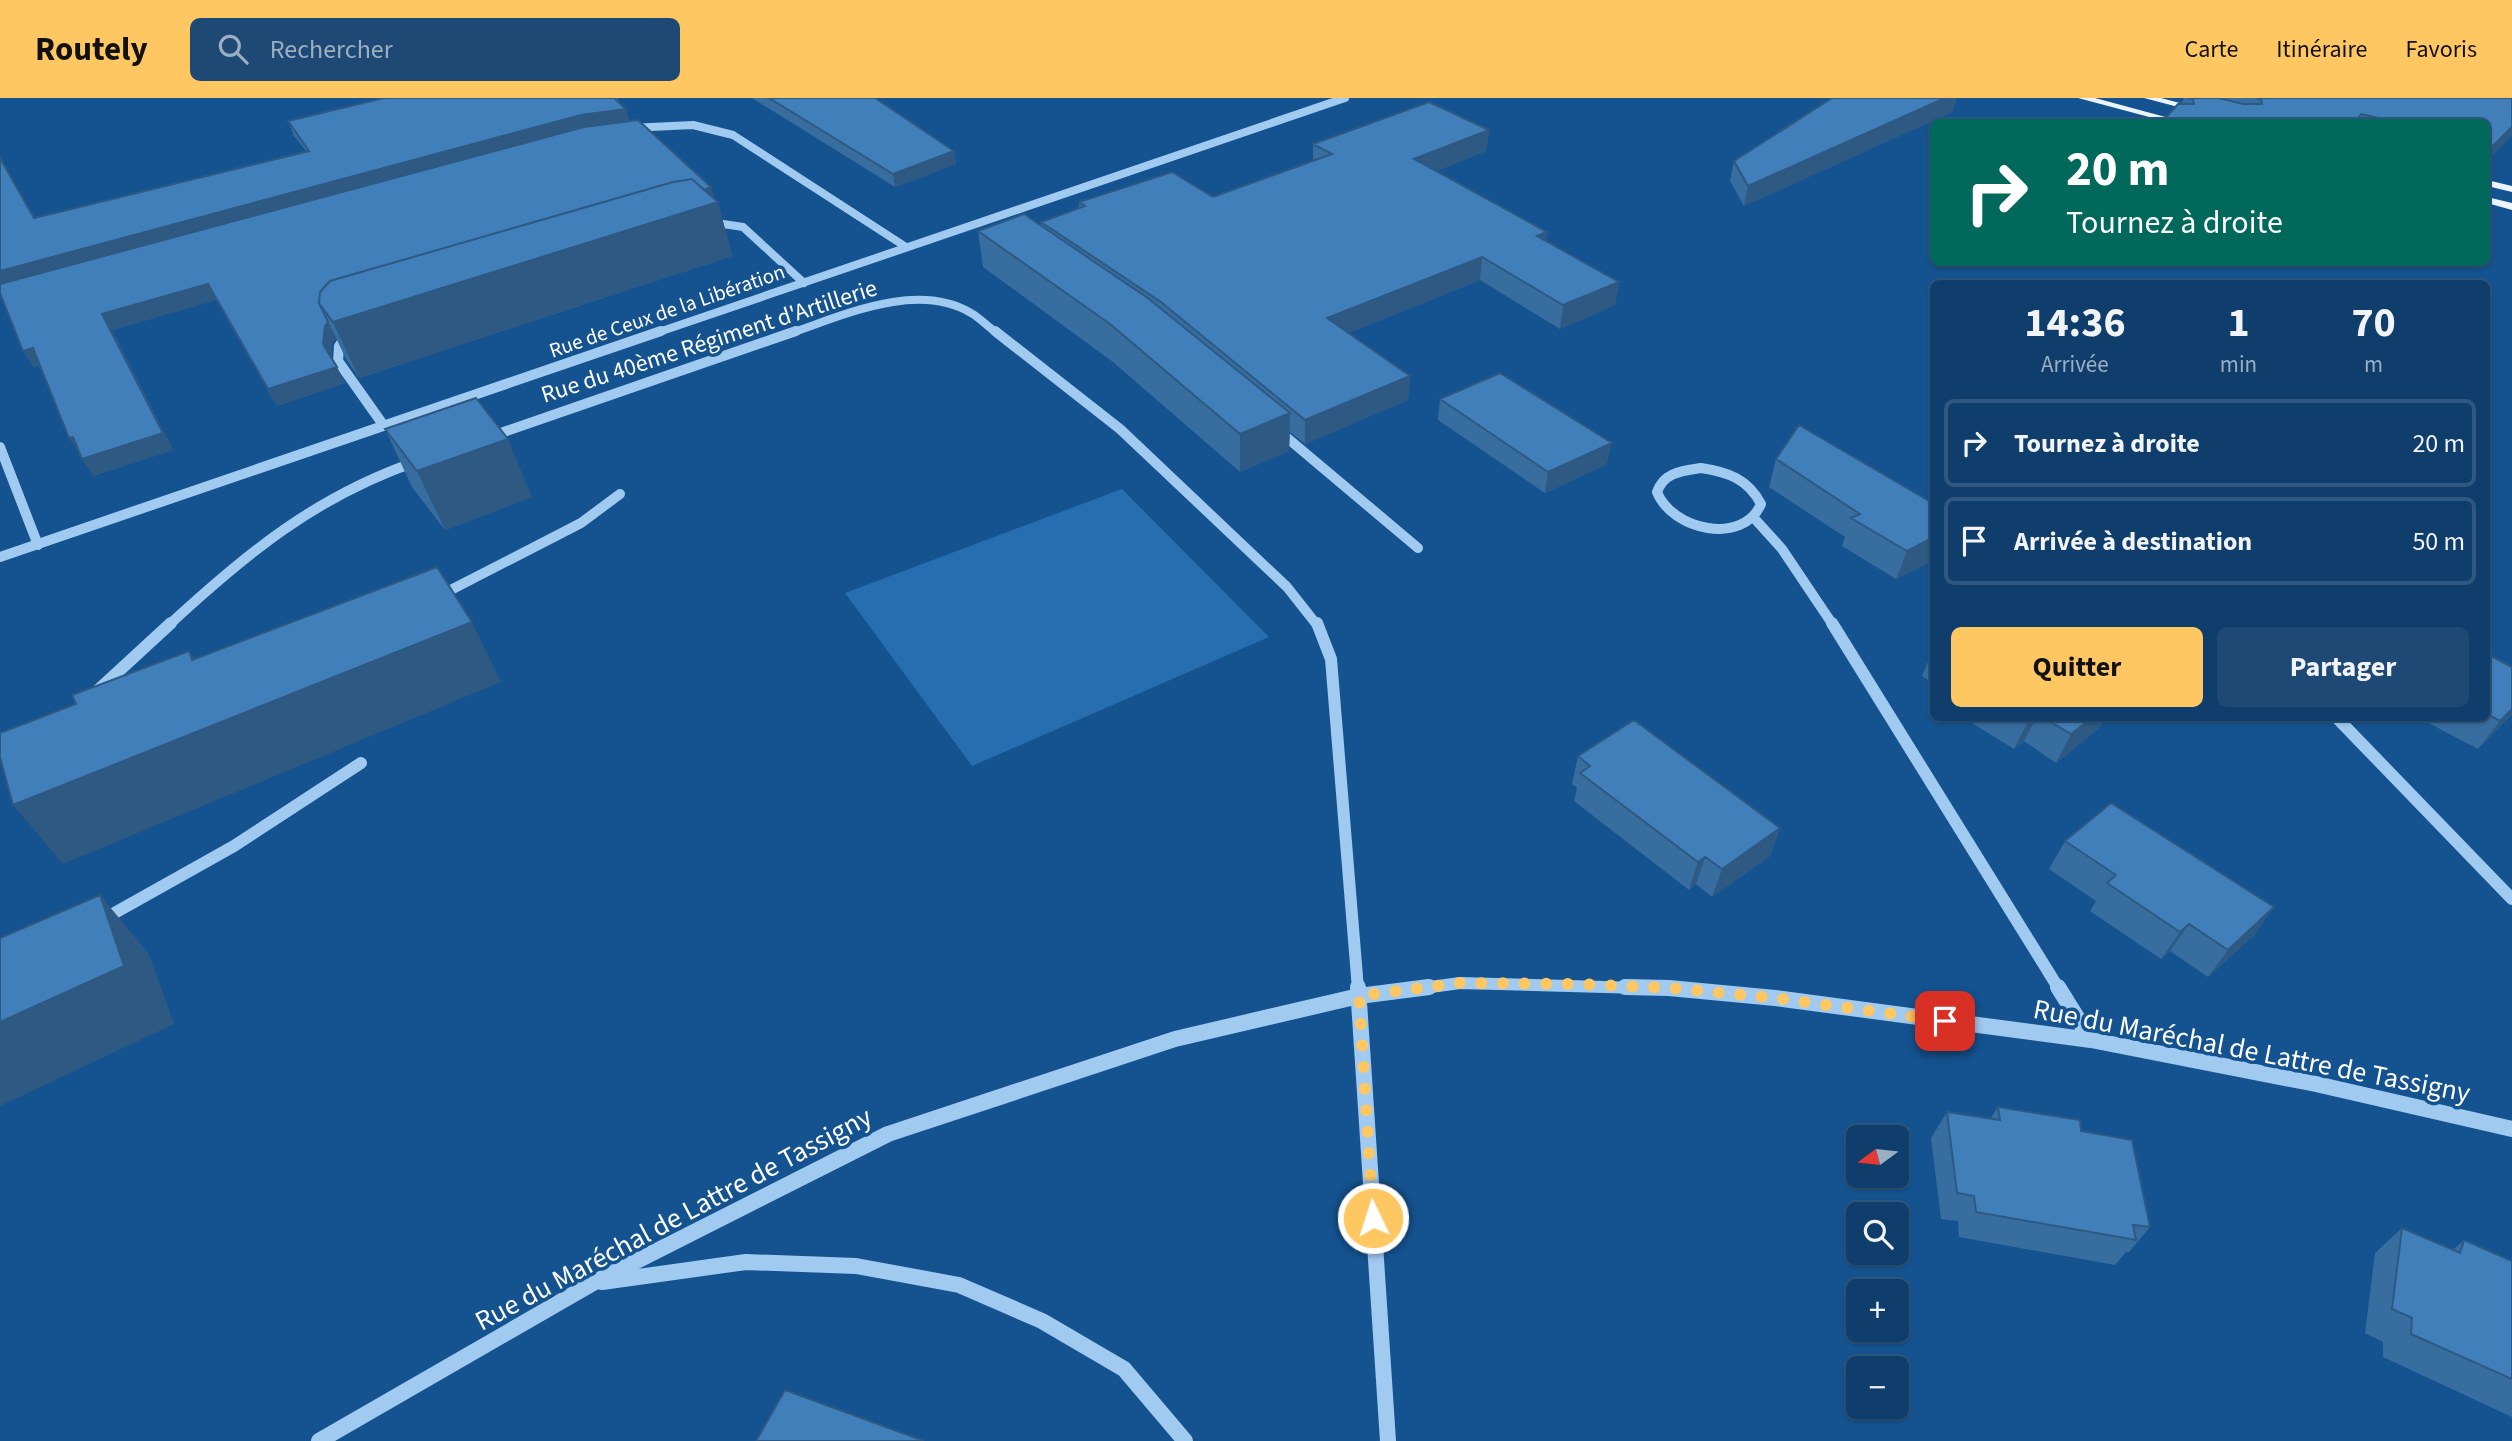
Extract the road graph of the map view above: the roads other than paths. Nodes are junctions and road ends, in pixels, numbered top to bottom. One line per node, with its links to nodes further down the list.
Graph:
1 (1345, 98): 11 (street, Rue de Ceux de la Libération)
2 (2083, 98): 4 (main road)
3 (2149, 98): 5 (main road)
4 (2167, 119)
5 (2234, 119)
6 (615, 130): 14 (street)
7 (2490, 184): 8 (main road)
8 (2512, 189)
9 (2490, 201): 10 (main road)
10 (2512, 207)
11 (993, 218): 12 (street); 14 (street, Rue de Ceux de la Libération)
12 (1004, 226)
13 (698, 227): 15 (street)
14 (906, 247): 15 (street, Rue de Ceux de la Libération)
15 (804, 283): 18 (street, Rue de Ceux de la Libération)
16 (360, 329): 18 (street)
17 (1269, 423): 25 (street)
18 (384, 426): 24 (street, Rue de Ceux de la Libération)
19 (477, 440): 33 (street, Rue du 40ème Régiment d'Artillerie)
20 (0, 447): 24 (street)
21 (425, 458): 28 (street)
22 (620, 494): 27 (street)
23 (1754, 518): 23 (street); 34 (street)
24 (38, 545): 26 (street, Rue de Ceux de la Libération)
25 (1418, 548)
26 (0, 557)
27 (431, 600)
28 (84, 702)
29 (2340, 721): 31 (street)
30 (361, 763): 32 (street)
31 (2512, 899)
32 (84, 929)
33 (1359, 996): 34 (street, Rue du Maréchal de Lattre de Tassigny); 36 (street, Rue du Maréchal de Lattre de Tassigny); 39 (street, Rue du 40ème Régiment d'Artillerie)
34 (2091, 1040): 35 (street, Rue du Maréchal de Lattre de Tassigny)
35 (2512, 1129)
36 (593, 1283): 37 (street, Rue du Maréchal de Lattre de Tassigny); 38 (street)
37 (319, 1441)
38 (1185, 1441)
39 (1388, 1441)

